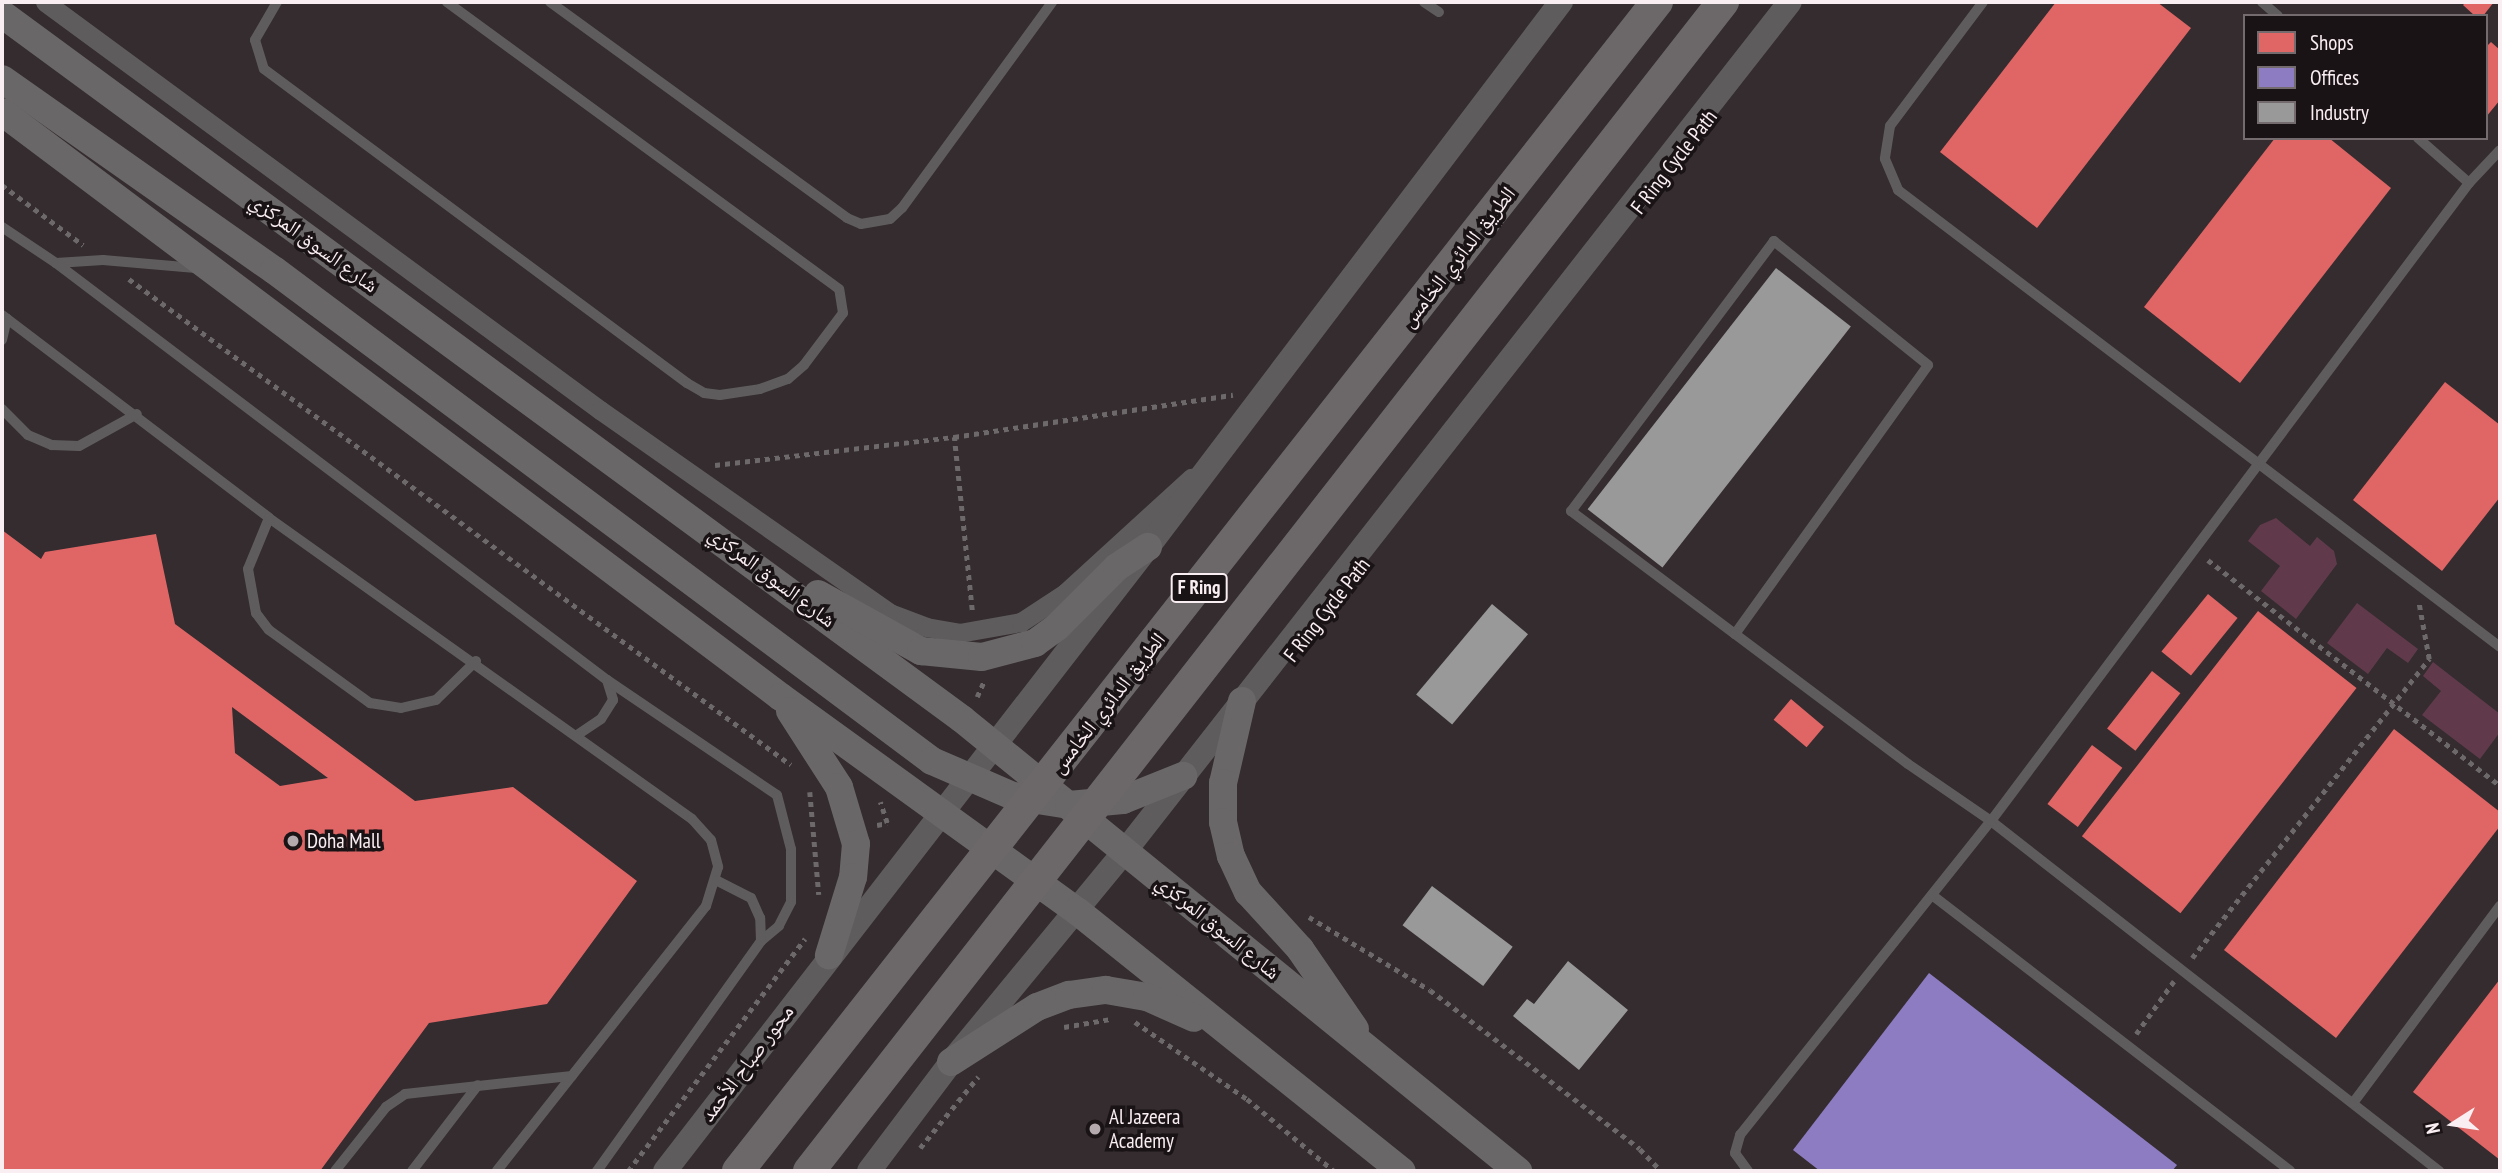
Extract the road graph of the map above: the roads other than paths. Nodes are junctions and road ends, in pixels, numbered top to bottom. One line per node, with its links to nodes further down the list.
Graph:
1 (45, 2): 34 (street, شارع السوق المركزي)
2 (277, 2): 3 (lane)
3 (447, 2)
4 (550, 2): 5 (lane)
5 (1052, 2)
6 (1424, 2): 13 (lane)
7 (1561, 2): 28 (street)
8 (1657, 2): 65 (highway, الطريق الدائري الخامس / F Ring, bridge)
9 (1724, 2): 66 (highway, F Ring, bridge)
10 (1790, 2): 39 (street)
11 (1983, 2): 29 (lane)
12 (2262, 2): 14 (lane)
13 (1438, 12)
14 (2276, 14)
15 (2, 15): 32 (main road, شارع السوق المركزي)
16 (2, 79): 43 (main road)
17 (2, 113): 23 (main road)
18 (2420, 140): 20 (lane)
19 (2500, 150): 20 (lane)
20 (2469, 183): 29 (lane)
21 (2, 227): 22 (lane)
22 (56, 263): 23 (lane); 37 (lane)
23 (211, 269): 38 (main road)
24 (5, 317): 25 (lane); 27 (lane)
25 (2, 340)
26 (2, 409): 27 (lane)
27 (137, 414): 30 (lane)
28 (1215, 457): 31 (street); 34 (street, شارع السوق المركزي)
29 (2262, 463): 35 (lane); 46 (lane)
30 (269, 518): 36 (lane); 36 (lane)
31 (1147, 547): 34 (main road); 41 (street)
32 (744, 556): 34 (main road); 41 (main road, شارع السوق المركزي)
33 (1735, 634): 33 (lane); 46 (lane)
34 (978, 645)
35 (2500, 647)
36 (476, 661): 40 (lane)
37 (607, 680): 40 (lane); 52 (lane)
38 (781, 697): 45 (main road); 53 (main road)
39 (1242, 701): 42 (street); 55 (main road)
40 (577, 735): 48 (lane)
41 (995, 743): 43 (street); 44 (main road, شارع السوق المركزي)
42 (1184, 776): 44 (main road); 47 (street)
43 (966, 779): 44 (main road); 45 (street)
44 (1069, 805): 47 (main road, شارع السوق المركزي)
45 (942, 810): 51 (main road); 53 (street)
46 (1991, 821): 49 (lane); 59 (lane)
47 (1125, 851): 51 (street); 55 (main road, شارع السوق المركزي)
48 (717, 881): 52 (lane); 57 (lane)
49 (1932, 895): 70 (lane); 71 (lane)
50 (2500, 906): 59 (lane)
51 (1077, 911): 54 (main road); 56 (street)
52 (761, 941): 63 (lane)
53 (829, 955): 64 (street, محور صباح الأحمد)
54 (1232, 1036): 56 (main road); 68 (main road)
55 (1371, 1051): 69 (main road, شارع السوق المركزي)
56 (951, 1062): 67 (street)
57 (572, 1076): 58 (lane); 62 (lane)
58 (478, 1085): 60 (lane); 61 (lane)
59 (2353, 1102): 72 (lane)
60 (335, 1171)
61 (412, 1171)
62 (497, 1171)
63 (597, 1171)
64 (665, 1171)
65 (738, 1171)
66 (809, 1171)
67 (869, 1171)
68 (1402, 1171)
69 (1518, 1171)
70 (1748, 1171)
71 (2290, 1171)
72 (2439, 1171)

